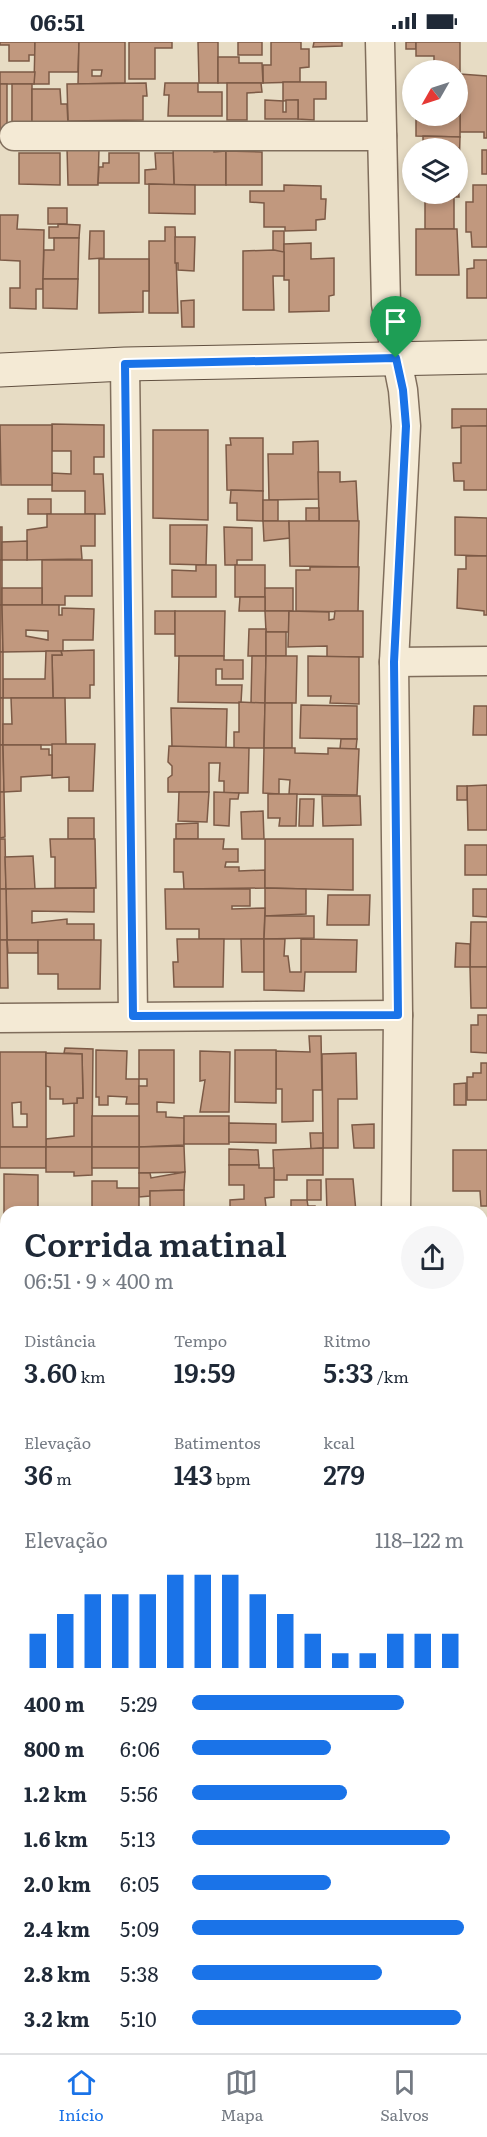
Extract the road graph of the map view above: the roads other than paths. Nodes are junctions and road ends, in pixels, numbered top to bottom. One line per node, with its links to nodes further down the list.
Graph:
1 (380, 42): 3 (street)
2 (14, 136): 3 (street)
3 (382, 136): 5 (street)
4 (487, 357): 5 (street)
5 (396, 358): 6 (street); 9 (street)
6 (125, 364): 7 (street); 11 (street)
7 (0, 370)
8 (487, 661): 9 (street)
9 (394, 662): 10 (street)
10 (398, 1015): 11 (street); 13 (street)
11 (133, 1016): 12 (street)
12 (0, 1018)
13 (396, 1206)

